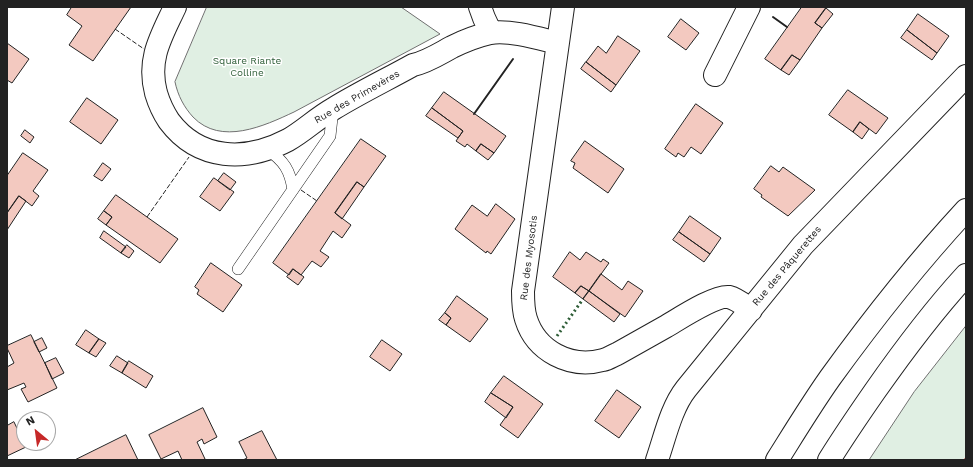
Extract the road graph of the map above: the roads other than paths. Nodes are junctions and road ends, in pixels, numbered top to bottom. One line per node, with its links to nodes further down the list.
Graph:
1 (175, 7): 10 (main road, Rue des Primevères)
2 (480, 7): 5 (main road)
3 (563, 7): 6 (main road, Rue des Myosotis)
4 (750, 7): 7 (main road)
5 (491, 33): 6 (main road, Rue des Primevères); 9 (main road, Rue des Primevères)
6 (557, 43): 15 (main road, Rue des Myosotis)
7 (716, 75)
8 (966, 76): 15 (main road, Rue des Pâquerettes)
9 (333, 109): 10 (main road, Rue des Primevères); 11 (lane)
10 (268, 149): 11 (lane)
11 (293, 190): 13 (lane)
12 (966, 210): 17 (main road)
13 (238, 269)
14 (966, 275): 18 (main road)
15 (750, 310): 16 (main road, Rue des Pâquerettes)
16 (657, 460)
17 (777, 460)
18 (829, 460)

